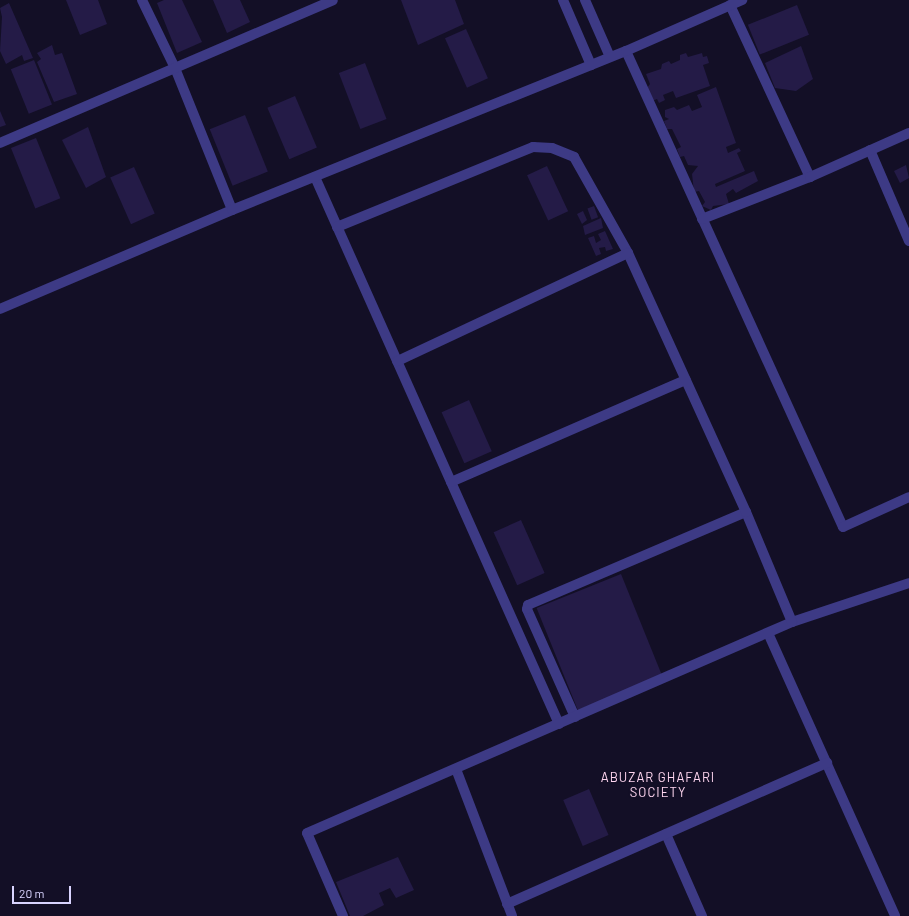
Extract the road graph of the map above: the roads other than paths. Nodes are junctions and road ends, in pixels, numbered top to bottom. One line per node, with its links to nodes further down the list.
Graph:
1 (142, 0): 10 (street)
2 (333, 0): 10 (street)
3 (563, 0): 9 (street)
4 (585, 0): 8 (street)
5 (742, 0): 6 (street)
6 (730, 5): 7 (street); 15 (street)
7 (626, 51): 8 (street); 17 (street)
8 (610, 57): 9 (street)
9 (591, 65): 14 (street)
10 (175, 68): 12 (street); 16 (street)
11 (909, 133): 13 (street)
12 (0, 143)
13 (870, 150): 15 (street); 19 (street)
14 (315, 177): 16 (street); 18 (street)
15 (810, 177): 17 (street)
16 (232, 210): 21 (street)
17 (702, 219): 25 (street)
18 (337, 227): 20 (street); 22 (street)
19 (909, 241)
20 (628, 253): 22 (street); 23 (street)
21 (0, 309)
22 (397, 361): 24 (street)
23 (686, 380): 24 (street); 26 (street)
24 (451, 482): 31 (street)
25 (909, 497)
26 (746, 512): 28 (street); 30 (street)
27 (909, 582): 28 (street)
28 (792, 622): 29 (street)
29 (768, 632): 30 (street); 32 (street)
30 (575, 717): 31 (street)
31 (559, 724): 33 (street)
32 (827, 763): 34 (street); 39 (street)
33 (456, 769): 35 (street); 36 (street)
34 (666, 834): 35 (street); 38 (street)
35 (507, 904): 37 (street)
36 (343, 916)
37 (512, 916)
38 (702, 916)
39 (895, 916)

